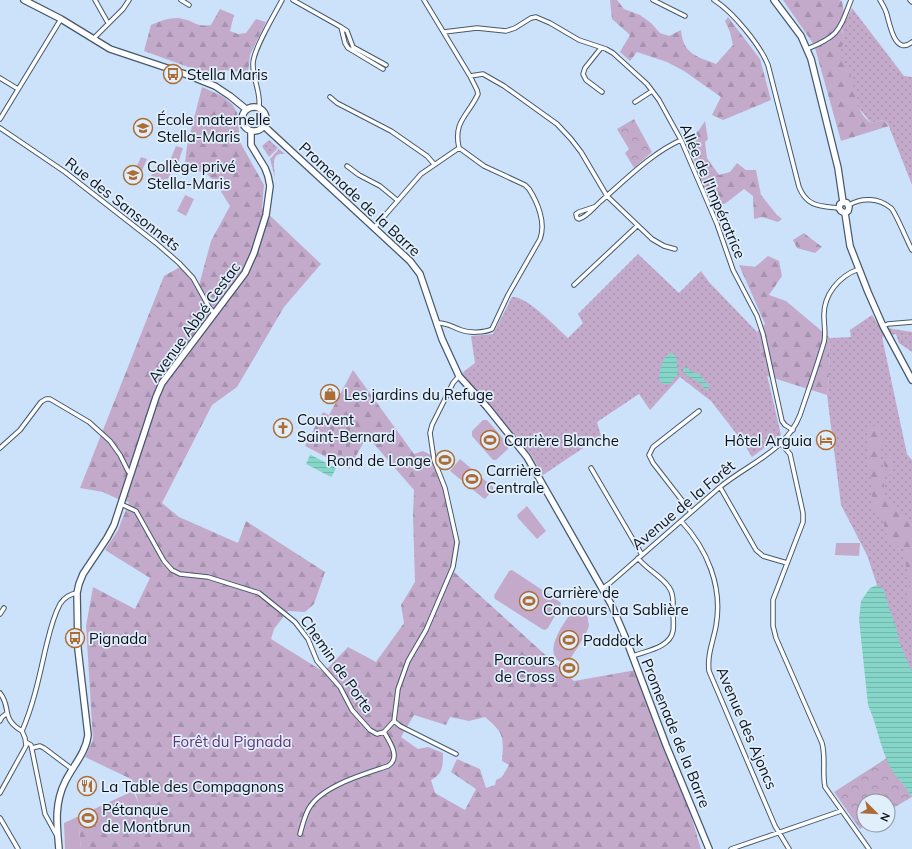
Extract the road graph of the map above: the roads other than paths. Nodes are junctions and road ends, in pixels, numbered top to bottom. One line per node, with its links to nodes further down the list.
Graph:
1 (95, 0): 18 (street)
2 (129, 0): 18 (street)
3 (181, 0): 15 (street)
4 (282, 0): 32 (street)
5 (293, 0): 24 (street)
6 (424, 0): 19 (street)
7 (653, 0): 16 (street)
8 (714, 0): 46 (street)
9 (774, 0): 23 (main road)
10 (851, 0): 23 (street)
11 (880, 0): 21 (street)
12 (910, 0): 14 (street)
13 (26, 1): 17 (main road)
14 (912, 2)
15 (189, 5)
16 (686, 16)
17 (61, 18): 20 (main road); 27 (street)
18 (108, 23): 20 (street)
19 (444, 32): 22 (street, Allée de l'Impératrice); 25 (street)
20 (92, 39): 33 (main road)
21 (912, 42)
22 (601, 48): 28 (street, Allée de l'Impératrice); 29 (street)
23 (807, 49): 44 (main road)
24 (384, 67)
25 (470, 76): 39 (street); 42 (street)
26 (0, 78): 27 (street)
27 (18, 89): 34 (street)
28 (652, 91): 31 (street); 38 (street, Allée de l'Impératrice)
29 (602, 92)
30 (330, 97): 40 (street)
31 (635, 102)
32 (259, 107): 33 (main road); 35 (main road)
33 (246, 109): 37 (main road)
34 (0, 119)
35 (264, 126): 37 (main road); 49 (main road, Promenade de la Barre)
36 (0, 128): 54 (street, Rue des Sansonnets)
37 (251, 131): 54 (main road, Avenue Abbé Cestac)
38 (681, 140): 42 (street); 61 (street, Allée de l'Impératrice)
39 (459, 148): 40 (street); 56 (street)
40 (434, 164): 43 (street)
41 (347, 166): 43 (street)
42 (607, 196): 45 (street); 48 (street)
43 (397, 200): 49 (street)
44 (846, 203): 46 (main road); 47 (main road); 51 (street)
45 (594, 207): 45 (street)
46 (839, 208): 47 (main road)
47 (845, 213): 52 (main road)
48 (637, 226): 50 (street); 53 (street)
49 (374, 228): 56 (main road, Promenade de la Barre)
50 (675, 249)
51 (912, 250)
52 (859, 269): 57 (main road); 61 (street, Avenue de la Forêt)
53 (574, 285)
54 (215, 314): 65 (main road, Avenue Abbé Cestac)
55 (912, 322): 57 (street)
56 (437, 323): 58 (main road, Promenade de la Barre)
57 (883, 326): 59 (main road)
58 (459, 376): 73 (main road, Promenade de la Barre); 81 (street)
59 (912, 380)
60 (699, 411): 68 (street)
61 (793, 430): 62 (street, Avenue de la Forêt)
62 (781, 444): 66 (street, Avenue de la Forêt); 72 (street)
63 (0, 448): 65 (street)
64 (591, 468): 70 (street)
65 (131, 475): 67 (main road, Avenue Abbé Cestac)
66 (720, 487): 68 (street, Avenue de la Forêt); 72 (street)
67 (121, 504): 74 (main road, Avenue Abbé Cestac); 83 (street, Chemin de Porte)
68 (691, 512): 69 (street, Avenue de la Forêt)
69 (681, 521): 70 (street, Avenue de la Forêt); 91 (street, Avenue des Ajoncs)
70 (642, 555): 71 (street, Avenue de la Forêt)
71 (638, 558): 73 (street, Avenue de la Forêt); 77 (street)
72 (787, 563): 89 (street)
73 (603, 588): 77 (main road, Promenade de la Barre)
74 (77, 592): 82 (street); 87 (main road)
75 (4, 608): 76 (street)
76 (0, 614)
77 (632, 656): 96 (main road, Promenade de la Barre)
78 (0, 693): 79 (street)
79 (6, 714): 80 (street); 82 (street)
80 (0, 721)
81 (394, 721): 83 (street); 86 (street)
82 (22, 732): 84 (street)
83 (384, 732): 92 (street)
84 (26, 742): 85 (street); 88 (street)
85 (32, 748): 87 (street); 93 (street)
86 (456, 754)
87 (72, 769): 93 (main road)
88 (0, 793)
89 (841, 811): 91 (street); 99 (street)
90 (0, 818): 94 (street)
91 (779, 833): 97 (street); 98 (street, Avenue des Ajoncs)
92 (300, 834)
93 (58, 838): 95 (main road)
94 (18, 849)
95 (59, 849)
96 (709, 849)
97 (731, 849)
98 (789, 849)
99 (869, 849)

